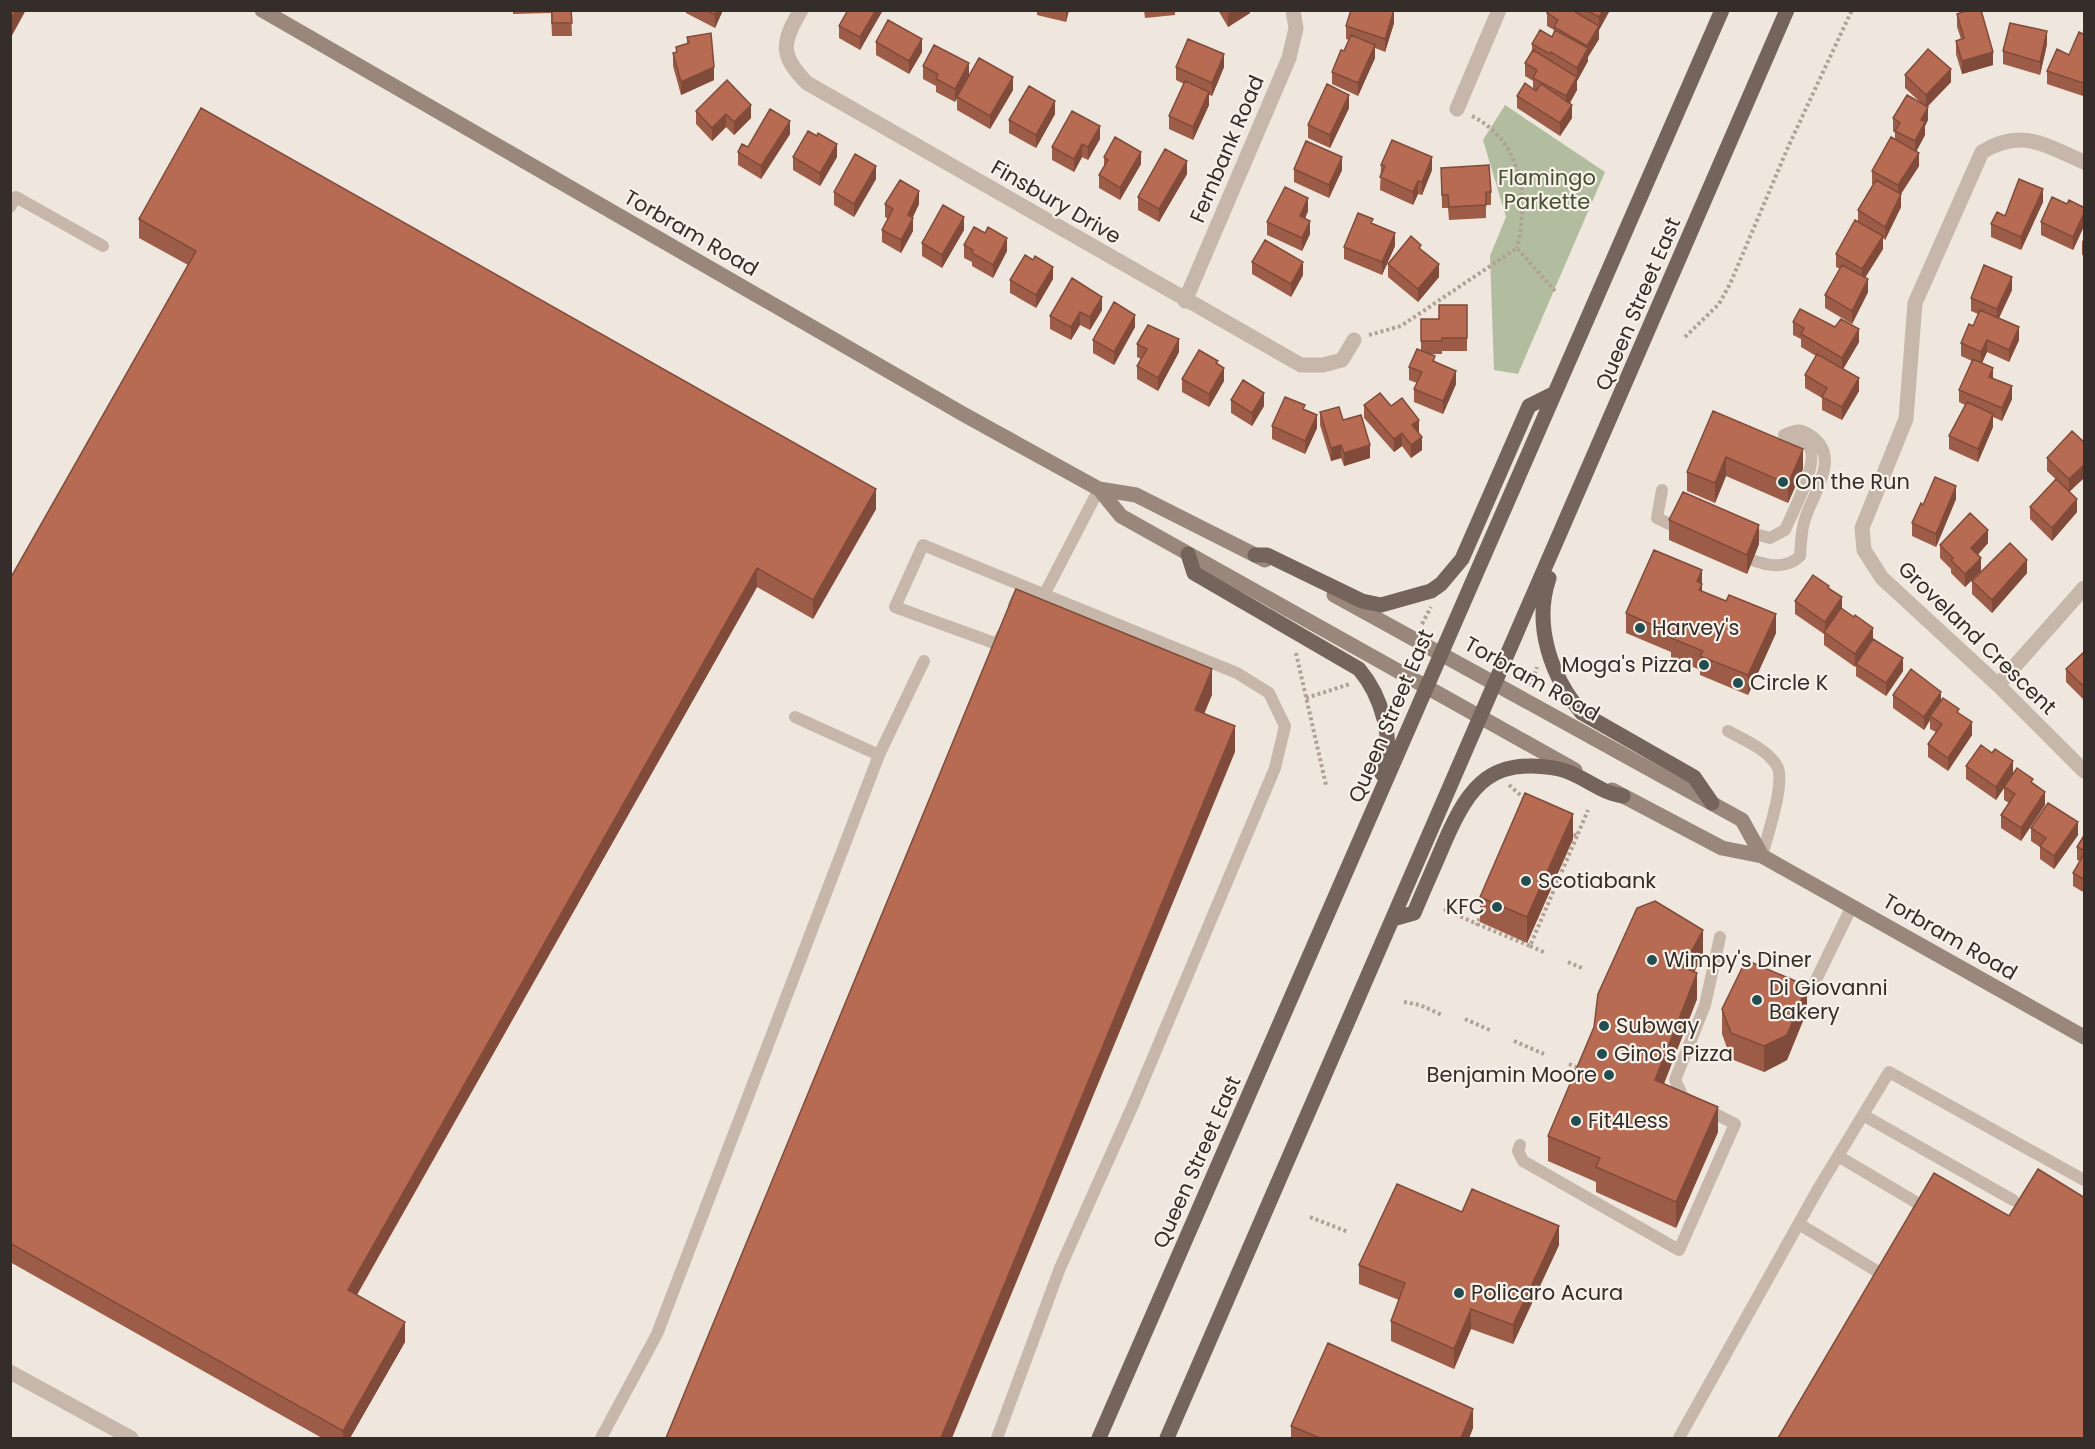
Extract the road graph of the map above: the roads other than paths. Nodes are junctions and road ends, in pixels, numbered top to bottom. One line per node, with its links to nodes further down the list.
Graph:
1 (262, 10): 14 (main road, Torbram Road)
2 (801, 10): 11 (street, Finsbury Drive)
3 (1293, 10): 11 (street, Fernbank Road)
4 (1499, 10): 7 (street)
5 (1722, 10): 13 (main road, Queen Street East)
6 (1786, 10): 16 (main road, Queen Street East)
7 (1457, 109)
8 (2085, 162): 28 (street, Groveland Crescent)
9 (10, 207): 10 (lane)
10 (103, 246)
11 (1185, 301): 12 (street, Finsbury Drive)
12 (1354, 340)
13 (1553, 394): 21 (main road); 25 (main road, Queen Street East)
14 (1099, 489): 20 (main road, Torbram Road); 21 (main road, Torbram Road); 24 (lane)
15 (1662, 490): 17 (lane)
16 (1569, 513): 27 (main road, Queen Street East); 36 (main road)
17 (1689, 533)
18 (1759, 535): 19 (lane)
19 (1731, 552)
20 (1188, 554): 29 (main road, Torbram Road); 37 (main road)
21 (1255, 555): 25 (main road, Torbram Road)
22 (1023, 586): 22 (lane); 24 (lane)
23 (2085, 588): 28 (street)
24 (1044, 595): 55 (lane)
25 (1441, 653): 27 (main road, Torbram Road); 29 (main road, Queen Street East)
26 (924, 661): 33 (lane)
27 (1496, 683): 31 (main road, Queen Street East); 36 (main road, Torbram Road)
28 (1998, 685): 34 (street, Groveland Crescent)
29 (1426, 687): 31 (main road, Torbram Road); 37 (main road, Queen Street East)
30 (795, 717): 33 (lane)
31 (1481, 718): 35 (main road, Torbram Road); 40 (main road, Queen Street East)
32 (1728, 731): 38 (lane)
33 (879, 755): 54 (lane)
34 (2085, 771)
35 (1623, 796): 38 (main road, Torbram Road); 40 (main road)
36 (1712, 803): 38 (main road, Torbram Road)
37 (1354, 855): 56 (main road, Queen Street East)
38 (1762, 856): 39 (main road, Torbram Road)
39 (1852, 906): 42 (lane); 43 (main road, Torbram Road)
40 (1393, 919): 57 (main road, Queen Street East)
41 (1720, 937): 45 (lane)
42 (1814, 984)
43 (2085, 1037)
44 (1863, 1115): 46 (lane); 47 (lane); 48 (lane)
45 (1520, 1145)
46 (1838, 1156): 49 (lane); 50 (lane)
47 (2085, 1180)
48 (2013, 1200)
49 (1919, 1203)
50 (1798, 1224): 51 (lane); 58 (lane)
51 (1875, 1270)
52 (10, 1372): 53 (street)
53 (131, 1438)
54 (601, 1438)
55 (997, 1438)
56 (1099, 1438)
57 (1167, 1438)
58 (1679, 1438)

